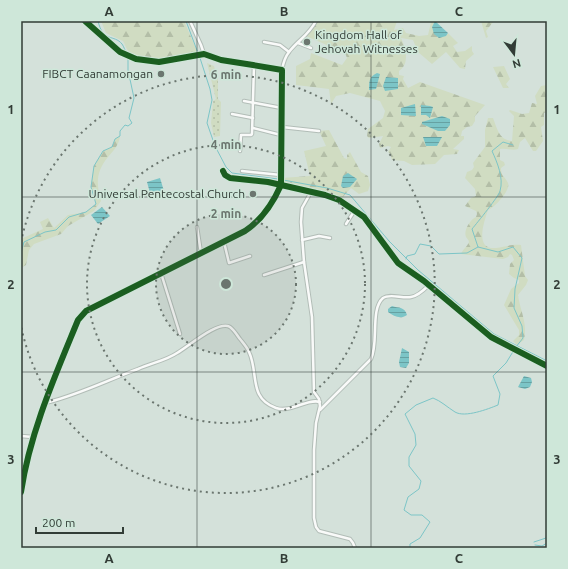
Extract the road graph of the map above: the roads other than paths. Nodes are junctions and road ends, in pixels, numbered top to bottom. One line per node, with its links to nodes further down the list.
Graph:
1 (85, 21): 8 (street)
2 (190, 21): 8 (street)
3 (316, 21): 5 (street)
4 (264, 42): 7 (street)
5 (298, 43): 6 (street); 7 (street)
6 (311, 48)
7 (289, 52): 10 (street)
8 (204, 54): 9 (street)
9 (254, 65): 10 (street); 12 (street)
10 (282, 70): 13 (street)
11 (244, 101): 12 (street)
12 (254, 103): 13 (street); 15 (street)
13 (282, 108): 16 (street)
14 (232, 114): 15 (street)
15 (253, 118): 17 (street)
16 (281, 127): 18 (street); 19 (street)
17 (253, 128): 19 (street); 20 (street)
18 (319, 131)
19 (281, 135): 23 (street)
20 (240, 151)
21 (223, 171): 24 (street)
22 (242, 171): 23 (street)
23 (281, 175): 24 (street)
24 (281, 185): 25 (street); 31 (street)
25 (311, 192): 26 (street); 30 (street)
26 (355, 210): 27 (street); 37 (street)
27 (346, 224)
28 (197, 227): 32 (street)
29 (330, 238): 30 (street)
30 (302, 240): 34 (street)
31 (224, 242): 32 (street); 33 (street)
32 (201, 254): 35 (street)
33 (250, 256)
34 (304, 262): 36 (street); 41 (street)
35 (161, 273): 38 (street); 40 (street)
36 (264, 274)
37 (429, 285): 39 (street); 42 (street)
38 (180, 334)
39 (547, 366)
40 (46, 401): 41 (street); 44 (street)
41 (320, 402): 42 (street)
42 (320, 410): 46 (street)
43 (21, 436): 44 (street)
44 (34, 437): 45 (street)
45 (21, 492)
46 (355, 548)

